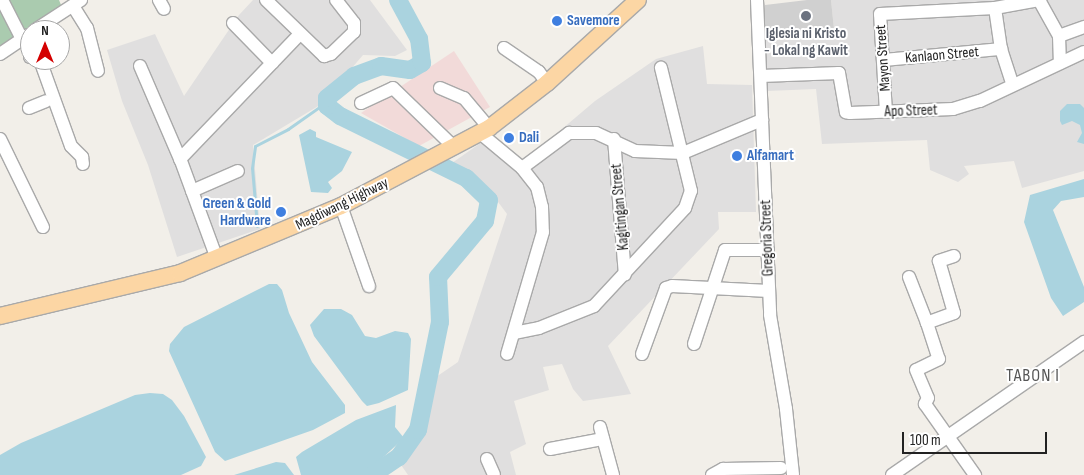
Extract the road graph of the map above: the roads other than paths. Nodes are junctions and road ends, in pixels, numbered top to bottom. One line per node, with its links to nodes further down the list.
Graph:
1 (2, 0): 11 (street)
2 (266, 0): 13 (street)
3 (336, 0): 13 (street)
4 (638, 0): 29 (main road, Magdiwang Highway)
5 (757, 0): 28 (street, Gregoria Street)
6 (1040, 0): 8 (street, Mayon Street); 14 (street)
7 (77, 3): 9 (street); 27 (street)
8 (995, 8): 17 (street); 20 (street, Mayon Street)
9 (53, 20)
10 (233, 23): 21 (street)
11 (20, 25)
12 (1084, 27): 14 (street)
13 (299, 35): 21 (street)
14 (1059, 36): 22 (street)
15 (20, 42): 19 (street)
16 (504, 48): 29 (street)
17 (1001, 50): 20 (street, Kanlaon Street); 30 (street)
18 (1084, 52): 22 (street, Apo Street)
19 (0, 54)
20 (884, 60): 35 (street, Mayon Street)
21 (272, 63): 42 (street)
22 (1060, 63): 30 (street, Apo Street)
23 (140, 66): 42 (street)
24 (661, 68): 41 (street)
25 (36, 70): 32 (street)
26 (42, 70): 32 (street)
27 (98, 71)
28 (761, 76): 35 (street, Apo Street); 36 (street, Gregoria Street)
29 (547, 83): 37 (main road, Magdiwang Highway)
30 (1013, 85): 35 (street, Apo Street)
31 (440, 88): 37 (street)
32 (50, 100): 34 (street); 43 (street)
33 (361, 103): 40 (street)
34 (29, 108)
35 (886, 112)
36 (762, 120): 41 (street); 49 (street, Gregoria Street)
37 (484, 130): 40 (main road, Magdiwang Highway); 44 (street)
38 (0, 139): 48 (street)
39 (614, 139): 41 (street); 44 (street); 52 (street, Kagitingan Street)
40 (455, 148): 47 (main road, Magdiwang Highway)
41 (683, 153): 52 (street)
42 (180, 159): 46 (street)
43 (83, 164)
44 (522, 168): 59 (street)
45 (238, 170): 46 (street)
46 (192, 191): 51 (street)
47 (341, 206): 51 (main road, Magdiwang Highway); 54 (street)
48 (43, 226)
49 (768, 250): 55 (street); 56 (street, Gregoria Street)
50 (954, 256): 58 (street)
51 (216, 259): 57 (main road, Magdiwang Highway)
52 (625, 275): 59 (street)
53 (909, 277): 58 (street)
54 (369, 286)
55 (712, 288): 56 (street); 61 (street); 63 (street)
56 (769, 291): 67 (street, Gregoria Street)
57 (0, 315)
58 (927, 324): 64 (street)
59 (514, 333): 62 (street)
60 (1084, 342): 64 (street)
61 (694, 344)
62 (507, 354)
63 (642, 354)
64 (947, 436): 71 (street); 72 (street)
65 (550, 449): 69 (street)
66 (487, 459): 68 (street)
67 (784, 470): 70 (street)
68 (494, 475)
69 (613, 475)
70 (712, 475)
71 (892, 475)
72 (975, 475)

